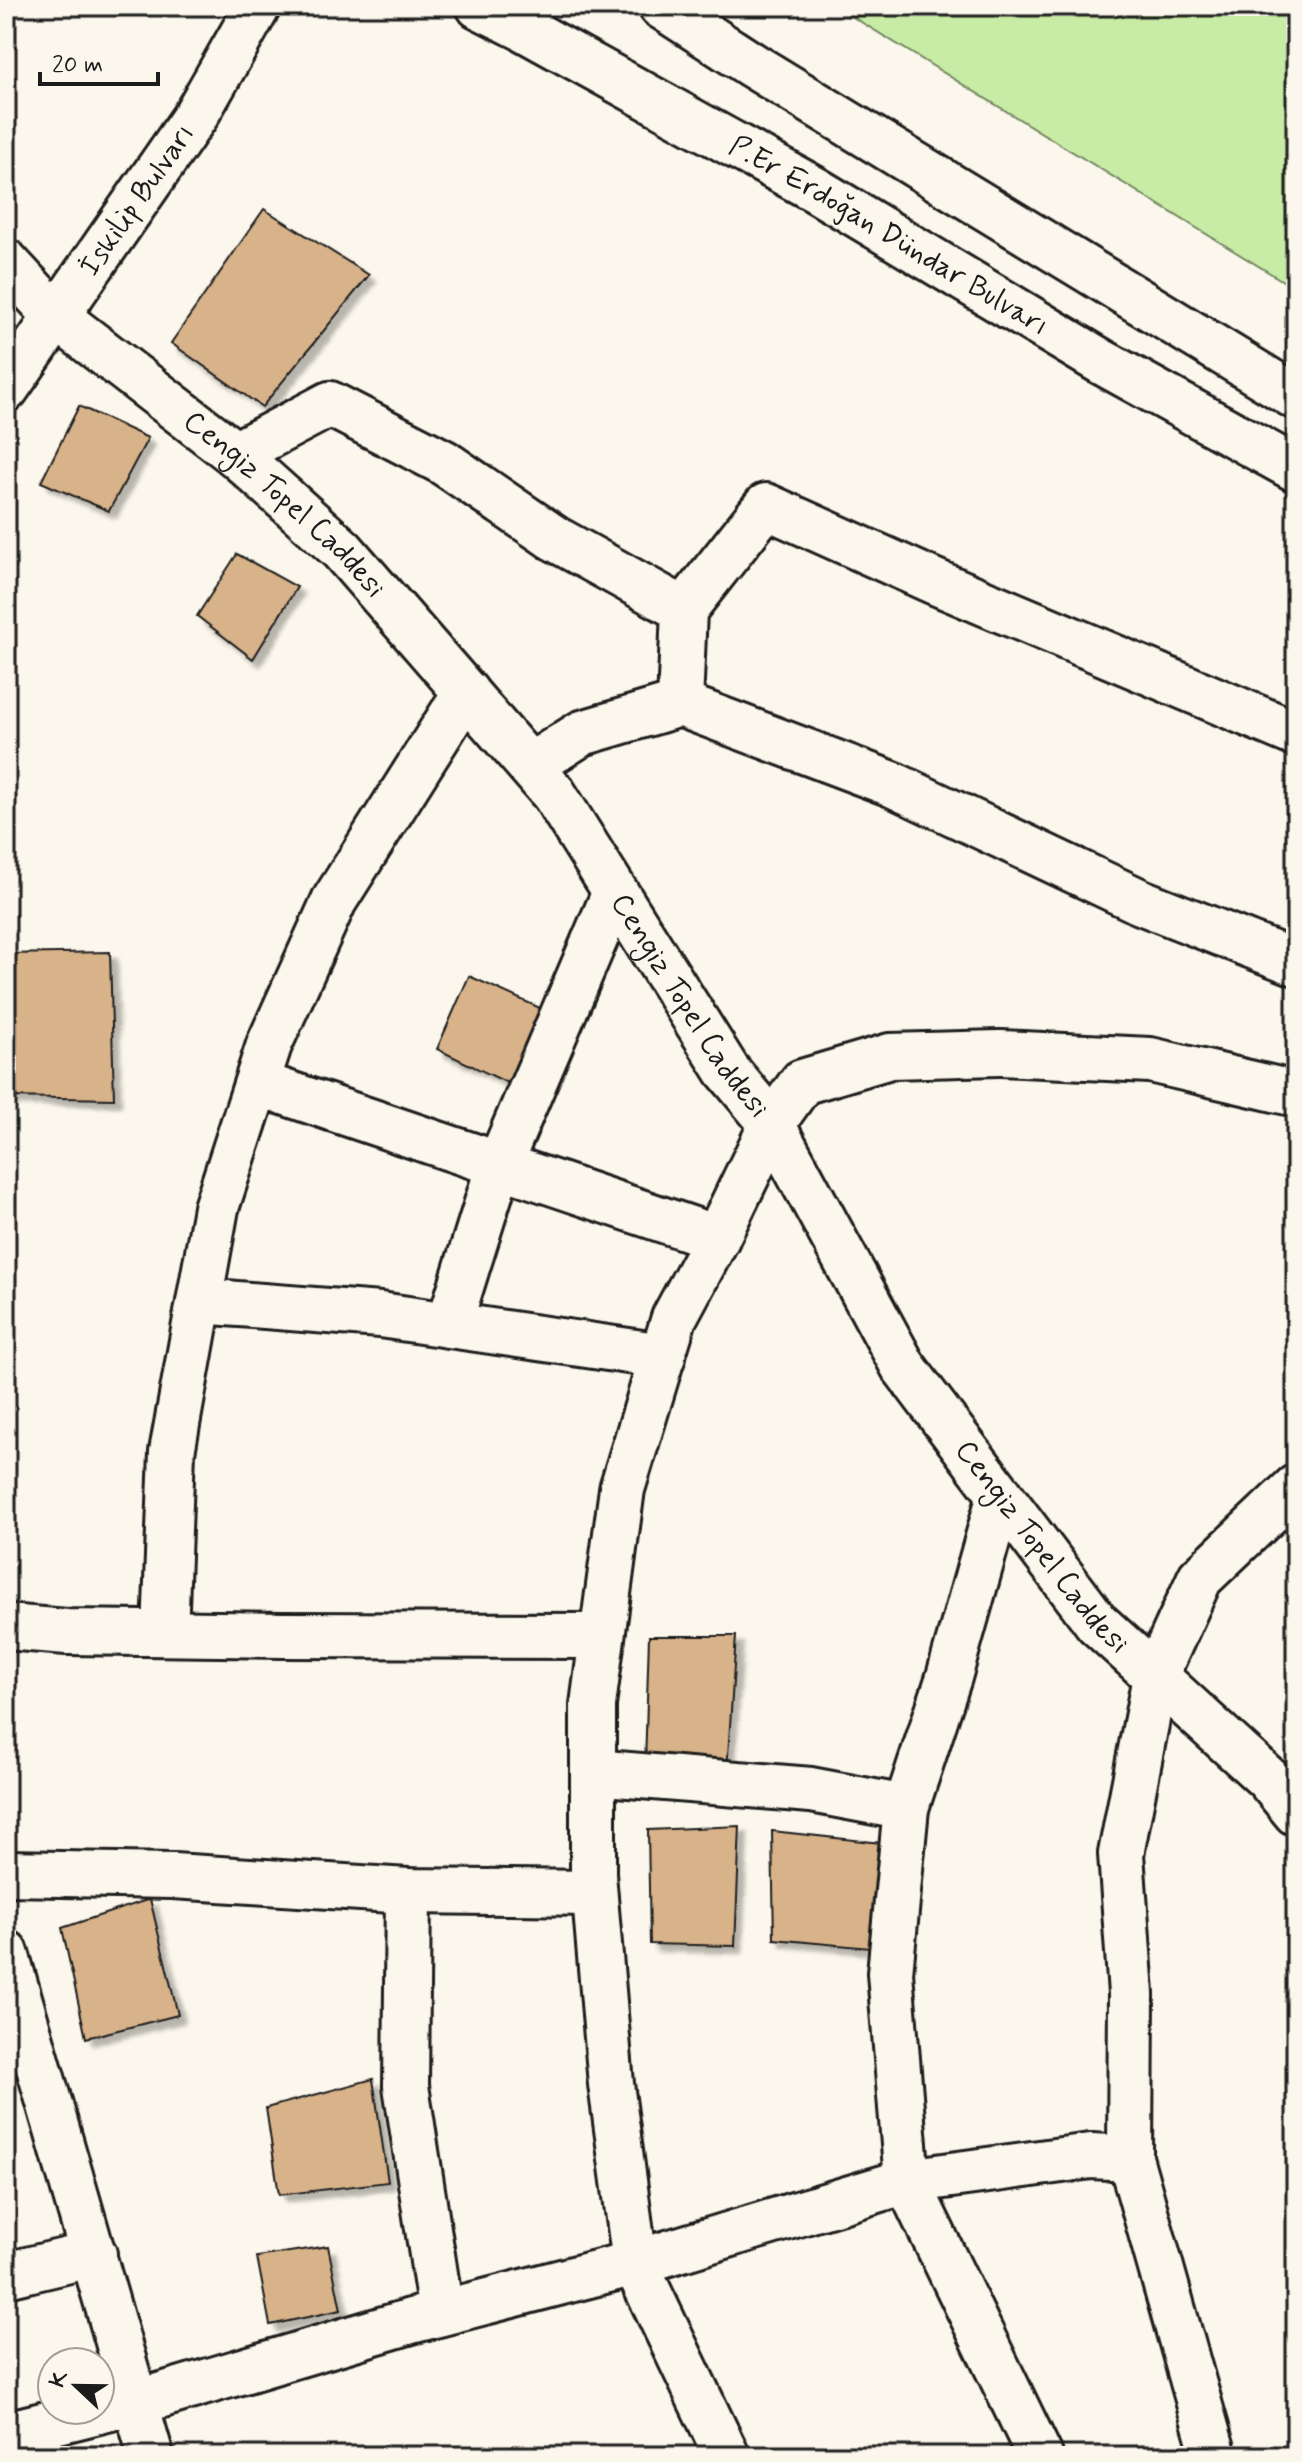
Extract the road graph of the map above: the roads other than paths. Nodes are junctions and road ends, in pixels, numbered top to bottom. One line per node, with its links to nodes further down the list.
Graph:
1 (258, 6): 7 (street, İskilip Bulvarı)
2 (479, 6): 11 (street, P.Er Erdoğan Dündar Bulvarı)
3 (661, 6): 5 (street)
4 (688, 6): 5 (street)
5 (752, 65): 9 (street)
6 (6, 262): 7 (street, Cengiz Topel Caddesi)
7 (56, 316): 8 (street, İskilip Bulvarı); 10 (street, Cengiz Topel Caddesi)
8 (6, 389)
9 (1296, 397)
10 (235, 454): 12 (street); 13 (street, Cengiz Topel Caddesi)
11 (1296, 469)
12 (684, 610): 14 (street); 15 (street)
13 (466, 692): 16 (street, Cengiz Topel Caddesi); 19 (street)
14 (680, 704): 16 (street); 18 (street)
15 (1296, 734)
16 (530, 766): 17 (street, Cengiz Topel Caddesi)
17 (615, 892): 21 (street, Cengiz Topel Caddesi); 22 (street)
18 (1296, 963)
19 (257, 1083): 22 (street); 24 (street)
20 (1296, 1094): 21 (street)
21 (772, 1124): 23 (street); 28 (street, Cengiz Topel Caddesi)
22 (499, 1165): 23 (street); 25 (street)
23 (717, 1238): 26 (street)
24 (200, 1301): 25 (street); 30 (street)
25 (449, 1325): 26 (street)
26 (663, 1356): 31 (street)
27 (1296, 1487): 32 (street)
28 (1000, 1495): 32 (street, Cengiz Topel Caddesi); 34 (street)
29 (6, 1627): 30 (street)
30 (165, 1633): 31 (street)
31 (602, 1636): 33 (street)
32 (1155, 1677): 35 (street, Cengiz Topel Caddesi); 41 (street)
33 (593, 1772): 34 (street); 38 (street)
34 (906, 1808): 42 (street)
35 (1296, 1813)
36 (6, 1873): 37 (street)
37 (408, 1891): 38 (street); 46 (street)
38 (594, 1893): 44 (street)
39 (6, 1953): 40 (street)
40 (24, 2082): 43 (street)
41 (1130, 2158): 42 (street); 52 (street)
42 (907, 2181): 44 (street); 51 (street)
43 (94, 2254): 45 (street); 47 (street)
44 (635, 2263): 46 (street); 50 (street)
45 (6, 2275)
46 (441, 2313): 47 (street)
47 (137, 2402): 48 (street); 49 (street)
48 (6, 2434)
49 (151, 2456)
50 (727, 2456)
51 (1040, 2456)
52 (1214, 2456)

